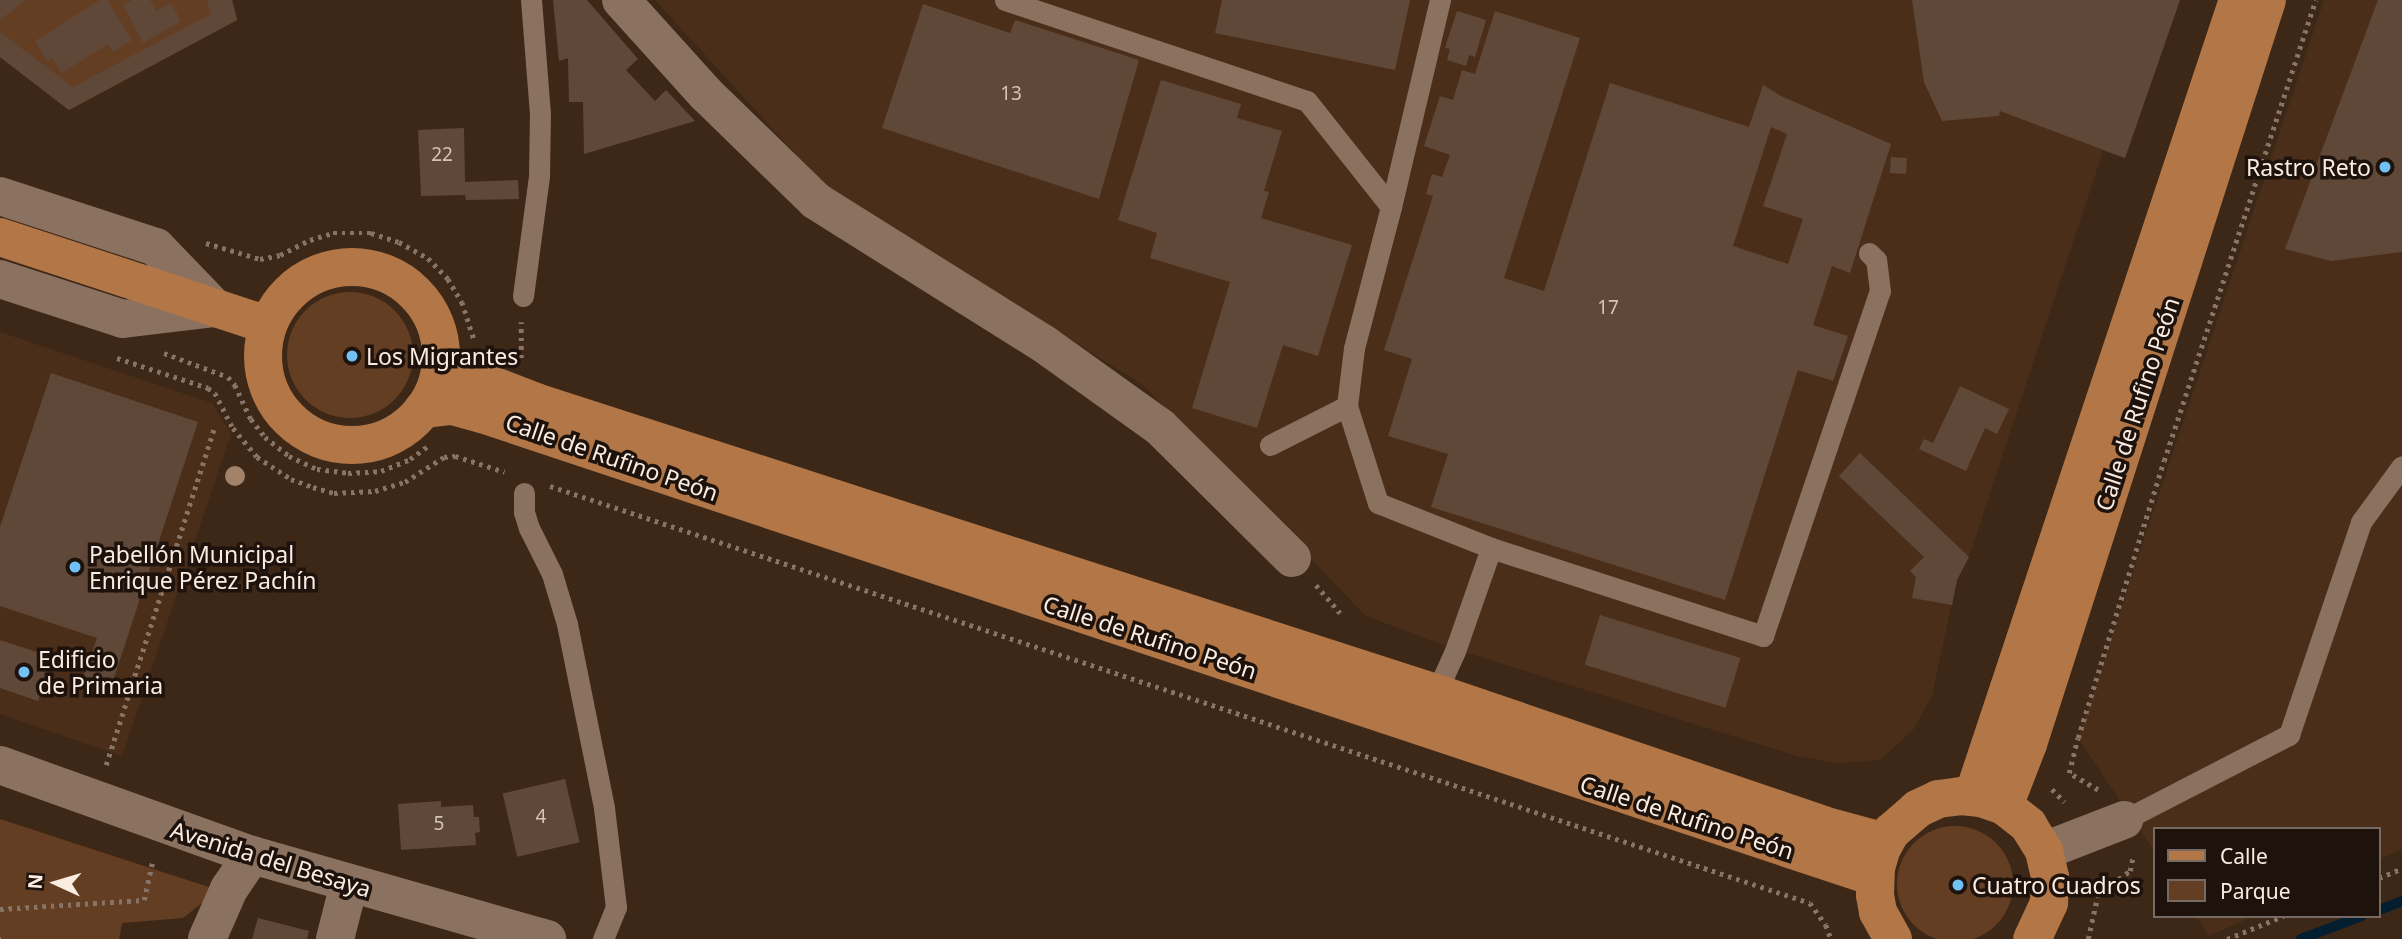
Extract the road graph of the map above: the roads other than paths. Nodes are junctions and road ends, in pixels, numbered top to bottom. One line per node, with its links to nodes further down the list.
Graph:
1 (531, 0): 12 (lane)
2 (621, 0): 22 (street)
3 (1005, 0): 8 (lane)
4 (1440, 0): 8 (lane)
5 (2238, 0): 25 (main road, Calle de Rufino Peón)
6 (2267, 0): 25 (main road, Calle de Rufino Peón)
7 (0, 196): 13 (street)
8 (1391, 207): 16 (lane)
9 (0, 237): 13 (main road)
10 (1869, 253): 21 (lane)
11 (0, 279): 13 (street)
12 (523, 296)
13 (215, 308): 14 (main road)
14 (268, 325): 15 (main road); 17 (main road)
15 (441, 365): 17 (main road); 23 (main road, Calle de Rufino Peón)
16 (1347, 406): 18 (lane); 21 (lane)
17 (424, 409): 29 (main road, Calle de Rufino Peón)
18 (1270, 445)
19 (2402, 466): 26 (lane)
20 (530, 487): 35 (lane)
21 (1491, 548): 23 (lane)
22 (1292, 558)
23 (1436, 693): 29 (main road, Calle de Rufino Peón)
24 (0, 765): 28 (street, Avenida del Besaya)
25 (1988, 801): 27 (main road); 29 (main road)
26 (2124, 820): 27 (street)
27 (2044, 851): 37 (main road)
28 (252, 855): 30 (street, Avenida del Besaya); 32 (street)
29 (1880, 860): 36 (main road)
30 (349, 884): 31 (street, Avenida del Besaya); 33 (street)
31 (468, 929): 34 (street, Avenida del Besaya)
32 (207, 939)
33 (335, 939)
34 (547, 939)
35 (603, 939)
36 (1893, 939)
37 (2032, 939)

